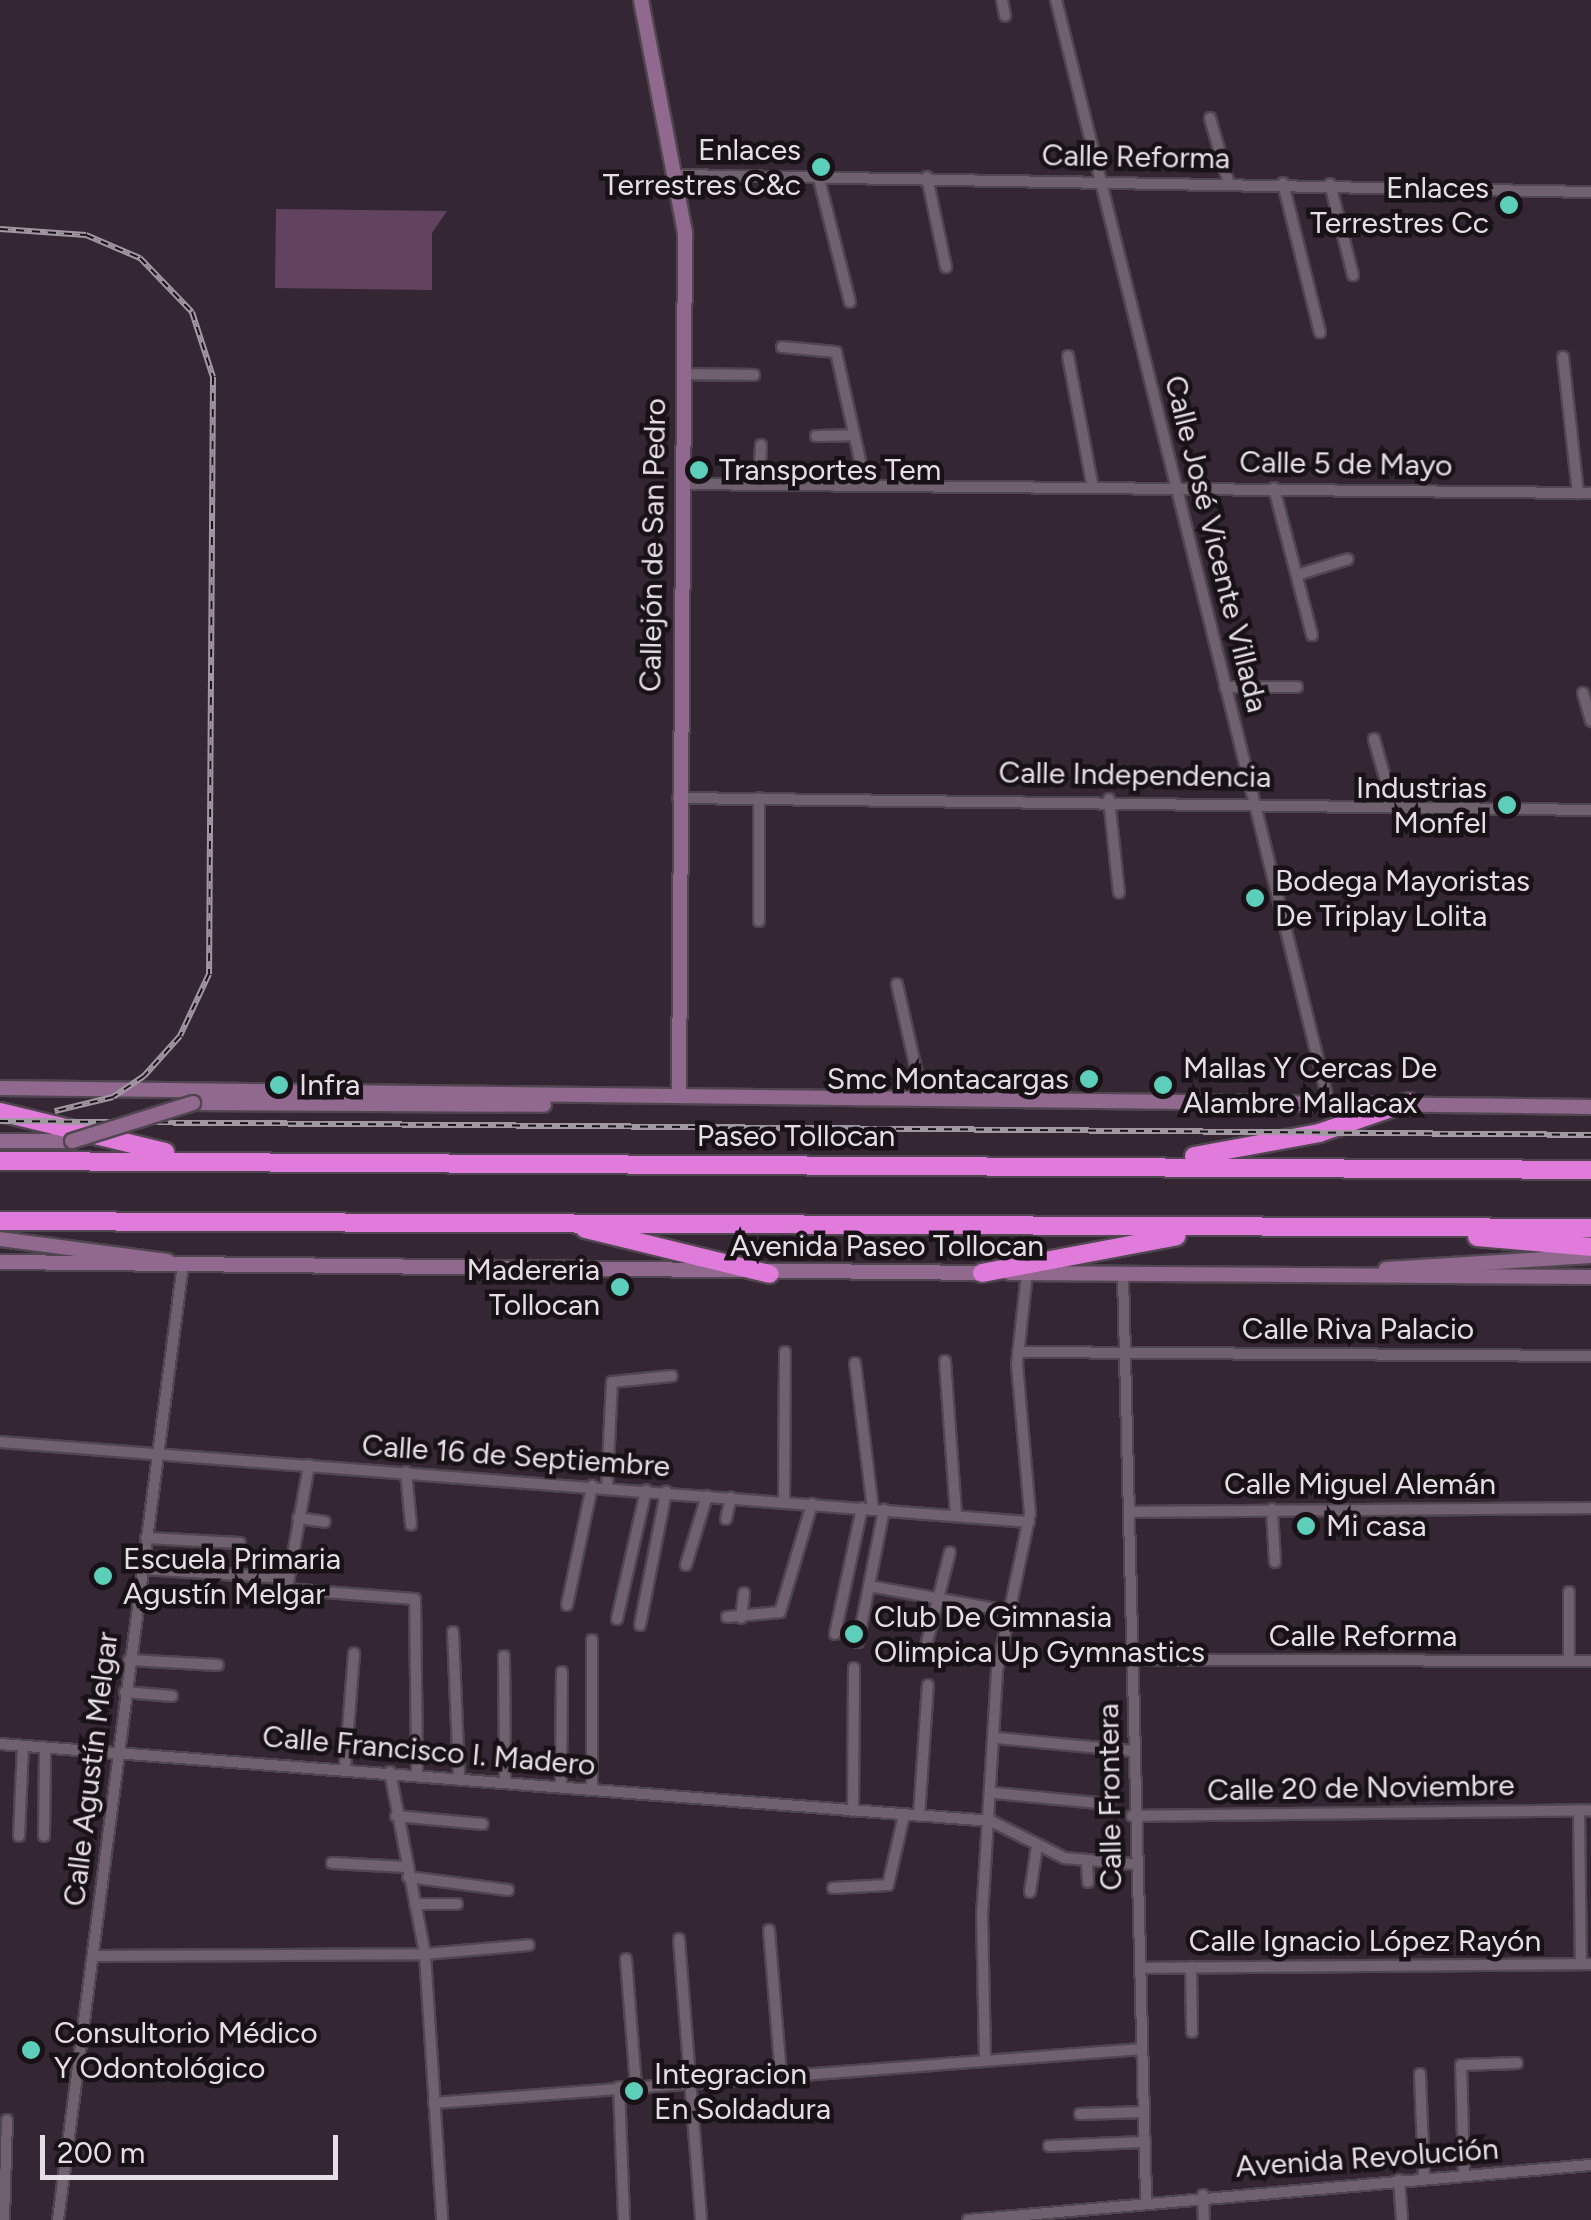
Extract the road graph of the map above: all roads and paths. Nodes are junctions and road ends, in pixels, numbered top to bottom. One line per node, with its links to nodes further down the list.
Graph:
1 (641, 0): 6 (main road, Callejón de San Pedro)
2 (1002, 0): 4 (street)
3 (1056, 0): 10 (street, Calle José Vicente Villada)
4 (1005, 16)
5 (1210, 118): 11 (street)
6 (680, 175): 7 (street, Calle Reforma); 21 (main road, Callejón de San Pedro)
7 (818, 175): 8 (street, Calle Reforma); 16 (street)
8 (928, 176): 10 (street, Calle Reforma); 14 (street)
9 (1283, 183): 11 (street, Calle Reforma); 12 (street, Calle Reforma); 17 (street)
10 (1105, 184): 11 (street, Calle Reforma); 30 (street, Calle José Vicente Villada)
11 (1229, 184)
12 (1330, 184): 13 (street, Calle Reforma); 15 (street)
13 (1591, 192)
14 (946, 267)
15 (1353, 274)
16 (850, 302)
17 (1320, 333)
18 (782, 347): 23 (street)
19 (1068, 356): 27 (street)
20 (1563, 357): 32 (street)
21 (684, 374): 22 (street); 28 (main road, Callejón de San Pedro)
22 (754, 375)
23 (854, 435): 24 (street); 26 (street)
24 (816, 436)
25 (761, 445): 29 (street)
26 (865, 483): 27 (street, Calle 5 de Mayo); 29 (street, Calle 5 de Mayo)
27 (1092, 483): 30 (street, Calle 5 de Mayo)
28 (681, 484): 29 (street, Calle 5 de Mayo); 42 (main road, Callejón de San Pedro)
29 (760, 484)
30 (1175, 486): 31 (street, Calle 5 de Mayo); 37 (street, Calle José Vicente Villada)
31 (1274, 488): 32 (street, Calle 5 de Mayo); 35 (street)
32 (1578, 493): 33 (street, Calle 5 de Mayo)
33 (1591, 494)
34 (1348, 560): 35 (street)
35 (1297, 576): 36 (street)
36 (1312, 634)
37 (1225, 687): 38 (street); 45 (street, Calle José Vicente Villada)
38 (1297, 688)
39 (1584, 693): 40 (street)
40 (1591, 721)
41 (1374, 739): 46 (street)
42 (677, 798): 43 (street, Calle Independencia); 53 (main road, Callejón de San Pedro)
43 (758, 798): 44 (street, Calle Independencia); 49 (street)
44 (1108, 799): 45 (street, Calle Independencia); 48 (street)
45 (1252, 802): 46 (street, Calle Independencia); 55 (street, Calle José Vicente Villada)
46 (1393, 806): 47 (street, Calle Independencia)
47 (1591, 810)
48 (1119, 892)
49 (758, 921)
50 (897, 984): 54 (street)
51 (0, 1088): 52 (main road)
52 (659, 1096): 53 (main road); 59 (main road, bridge)
53 (679, 1096): 54 (main road)
54 (922, 1096): 55 (main road)
55 (1328, 1100): 56 (main road)
56 (1410, 1102): 57 (main road); 62 (highway)
57 (1591, 1106)
58 (0, 1112): 61 (highway)
59 (0, 1141)
60 (0, 1160): 61 (highway, Paseo Tollocan)
61 (220, 1160): 62 (highway, Paseo Tollocan)
62 (1029, 1165): 63 (highway, Paseo Tollocan)
63 (1591, 1170)
64 (0, 1221): 65 (highway)
65 (555, 1222): 66 (highway); 76 (highway)
66 (1232, 1227): 67 (highway); 74 (highway)
67 (1412, 1228): 68 (highway); 70 (highway)
68 (1591, 1228)
69 (0, 1239): 73 (main road, Avenida Paseo Tollocan)
70 (1591, 1246)
71 (1591, 1256): 78 (main road)
72 (0, 1262): 73 (main road, Avenida Paseo Tollocan)
73 (183, 1264): 76 (main road, Avenida Paseo Tollocan); 88 (street, Calle Agustín Melgar)
74 (982, 1273): 75 (main road, Avenida Paseo Tollocan); 76 (main road, Avenida Paseo Tollocan)
75 (1028, 1273): 77 (main road, Avenida Paseo Tollocan); 81 (street)
76 (770, 1274)
77 (1122, 1275): 78 (main road, Avenida Paseo Tollocan); 82 (street, Calle Frontera)
78 (1357, 1277): 79 (main road, Avenida Paseo Tollocan)
79 (1591, 1278)
80 (785, 1352): 97 (street)
81 (1018, 1352): 82 (street, Calle Riva Palacio); 107 (street)
82 (1124, 1353): 83 (street, Calle Riva Palacio); 102 (street, Calle Frontera)
83 (1591, 1356)
84 (945, 1360): 103 (street)
85 (855, 1363): 101 (street)
86 (672, 1376): 92 (street)
87 (0, 1442): 88 (street, Calle 16 de Septiembre)
88 (158, 1452): 89 (street, Calle 16 de Septiembre); 109 (street, Calle Agustín Melgar)
89 (309, 1466): 90 (street, Calle 16 de Septiembre); 104 (street)
90 (406, 1472): 91 (street, Calle 16 de Septiembre); 108 (street)
91 (592, 1486): 92 (street, Calle 16 de Septiembre); 120 (street)
92 (607, 1487): 93 (street, Calle 16 de Septiembre)
93 (646, 1490): 94 (street, Calle 16 de Septiembre); 124 (street)
94 (666, 1492): 95 (street, Calle 16 de Septiembre); 125 (street)
95 (707, 1496): 96 (street, Calle 16 de Septiembre); 113 (street)
96 (731, 1498): 97 (street, Calle 16 de Septiembre); 105 (street)
97 (784, 1501): 98 (street, Calle 16 de Septiembre)
98 (812, 1504): 101 (street, Calle 16 de Septiembre); 123 (street)
99 (1272, 1508): 100 (street, Calle Miguel Alemán); 102 (street, Calle Miguel Alemán); 112 (street)
100 (1591, 1508)
101 (873, 1509): 103 (street, Calle 16 de Septiembre); 116 (street); 127 (street)
102 (1130, 1512): 134 (street, Calle Frontera)
103 (956, 1516): 107 (street, Calle 16 de Septiembre)
104 (298, 1518): 106 (street); 115 (street)
105 (726, 1518)
106 (324, 1522)
107 (1029, 1522): 121 (street)
108 (411, 1525)
109 (146, 1538): 110 (street); 114 (street, Calle Agustín Melgar)
110 (240, 1543)
111 (950, 1552): 119 (street)
112 (1275, 1562)
113 (686, 1565)
114 (142, 1569): 115 (street); 133 (street, Calle Agustín Melgar)
115 (287, 1578): 151 (street)
116 (870, 1586): 119 (street); 129 (street)
117 (1569, 1592): 135 (street)
118 (744, 1593): 123 (street)
119 (937, 1599): 121 (street); 132 (street)
120 (566, 1605)
121 (1007, 1611): 143 (street)
122 (727, 1617): 123 (street)
123 (742, 1618)
124 (617, 1619)
125 (640, 1626)
126 (454, 1632): 152 (street)
127 (835, 1634)
128 (592, 1640): 155 (street)
129 (858, 1642)
130 (354, 1653): 149 (street)
131 (504, 1656): 153 (street)
132 (924, 1658)
133 (129, 1660): 137 (street); 141 (street, Calle Agustín Melgar)
134 (1134, 1660): 135 (street, Calle Reforma); 147 (street, Calle Frontera)
135 (1569, 1661): 136 (street, Calle Reforma)
136 (1591, 1661)
137 (218, 1665)
138 (854, 1668): 159 (street)
139 (562, 1672): 154 (street)
140 (928, 1686): 162 (street)
141 (125, 1692): 142 (street); 148 (street, Calle Agustín Melgar)
142 (172, 1696)
143 (996, 1738): 147 (street); 156 (street)
144 (0, 1744): 145 (street, Calle Francisco I. Madero)
145 (23, 1746): 146 (street, Calle Francisco I. Madero); 166 (street)
146 (45, 1748): 148 (street, Calle Francisco I. Madero); 167 (street)
147 (1133, 1751): 163 (street, Calle Frontera)
148 (116, 1752): 149 (street, Calle Francisco I. Madero); 183 (street, Calle Agustín Melgar)
149 (345, 1768): 150 (street, Calle Francisco I. Madero)
150 (390, 1772): 151 (street, Calle Francisco I. Madero); 161 (street)
151 (417, 1773): 152 (street, Calle Francisco I. Madero)
152 (458, 1776): 153 (street, Calle Francisco I. Madero)
153 (505, 1779): 154 (street, Calle Francisco I. Madero)
154 (560, 1786): 155 (street, Calle Francisco I. Madero)
155 (592, 1789): 159 (street, Calle Francisco I. Madero)
156 (994, 1793): 157 (street); 164 (street)
157 (1109, 1804)
158 (1585, 1810): 163 (street, Calle 20 de Noviembre); 185 (street)
159 (853, 1811): 160 (street, Calle Francisco I. Madero)
160 (904, 1815): 162 (street, Calle Francisco I. Madero); 174 (street)
161 (396, 1816): 165 (street); 172 (street)
162 (918, 1816): 164 (street, Calle Francisco I. Madero)
163 (1132, 1816): 171 (street, Calle Frontera)
164 (991, 1821): 168 (street, Calle Francisco I. Madero); 190 (street)
165 (483, 1824)
166 (19, 1836)
167 (44, 1836)
168 (1037, 1846): 169 (street, Calle Francisco I. Madero); 176 (street)
169 (1088, 1862): 171 (street, Calle Francisco I. Madero); 173 (street)
170 (332, 1863): 172 (street)
171 (1133, 1864): 186 (street, Calle Frontera)
172 (407, 1872): 175 (street); 177 (street)
173 (1088, 1882)
174 (832, 1888)
175 (508, 1890)
176 (1030, 1892)
177 (414, 1904): 178 (street); 182 (street)
178 (457, 1904)
179 (768, 1930): 193 (street)
180 (679, 1939): 194 (street)
181 (529, 1945): 182 (street)
182 (425, 1954): 183 (street); 197 (street)
183 (94, 1956): 210 (street, Calle Agustín Melgar)
184 (626, 1959): 195 (street)
185 (1586, 1964): 187 (street, Calle Ignacio López Rayón)
186 (1140, 1968): 187 (street, Calle Ignacio López Rayón); 189 (street, Calle Frontera)
187 (1191, 1968): 188 (street)
188 (1192, 2032)
189 (1142, 2049): 190 (street); 198 (street, Calle Frontera)
190 (985, 2058): 193 (street)
191 (1517, 2062): 204 (street)
192 (1420, 2074): 205 (street)
193 (781, 2075): 194 (street)
194 (692, 2081): 195 (street); 213 (street)
195 (636, 2086): 196 (street)
196 (619, 2088): 197 (street); 212 (street)
197 (434, 2103): 211 (street)
198 (1144, 2112): 199 (street); 201 (street, Calle Frontera)
199 (1080, 2114)
200 (7, 2120): 209 (street)
201 (1144, 2142): 202 (street); 208 (street, Calle Frontera)
202 (1049, 2146)
203 (1591, 2165): 204 (street, Avenida Revolución)
204 (1464, 2176): 205 (street, Avenida Revolución)
205 (1424, 2178): 206 (street, Avenida Revolución)
206 (1400, 2180): 207 (street, Avenida Revolución); 216 (street)
207 (1203, 2195): 208 (street, Avenida Revolución); 215 (street)
208 (1146, 2199): 214 (street, Avenida Revolución)
209 (4, 2220)
210 (58, 2220)
211 (442, 2220)
212 (624, 2220)
213 (701, 2220)
214 (968, 2220)
215 (1204, 2220)
216 (1402, 2220)

